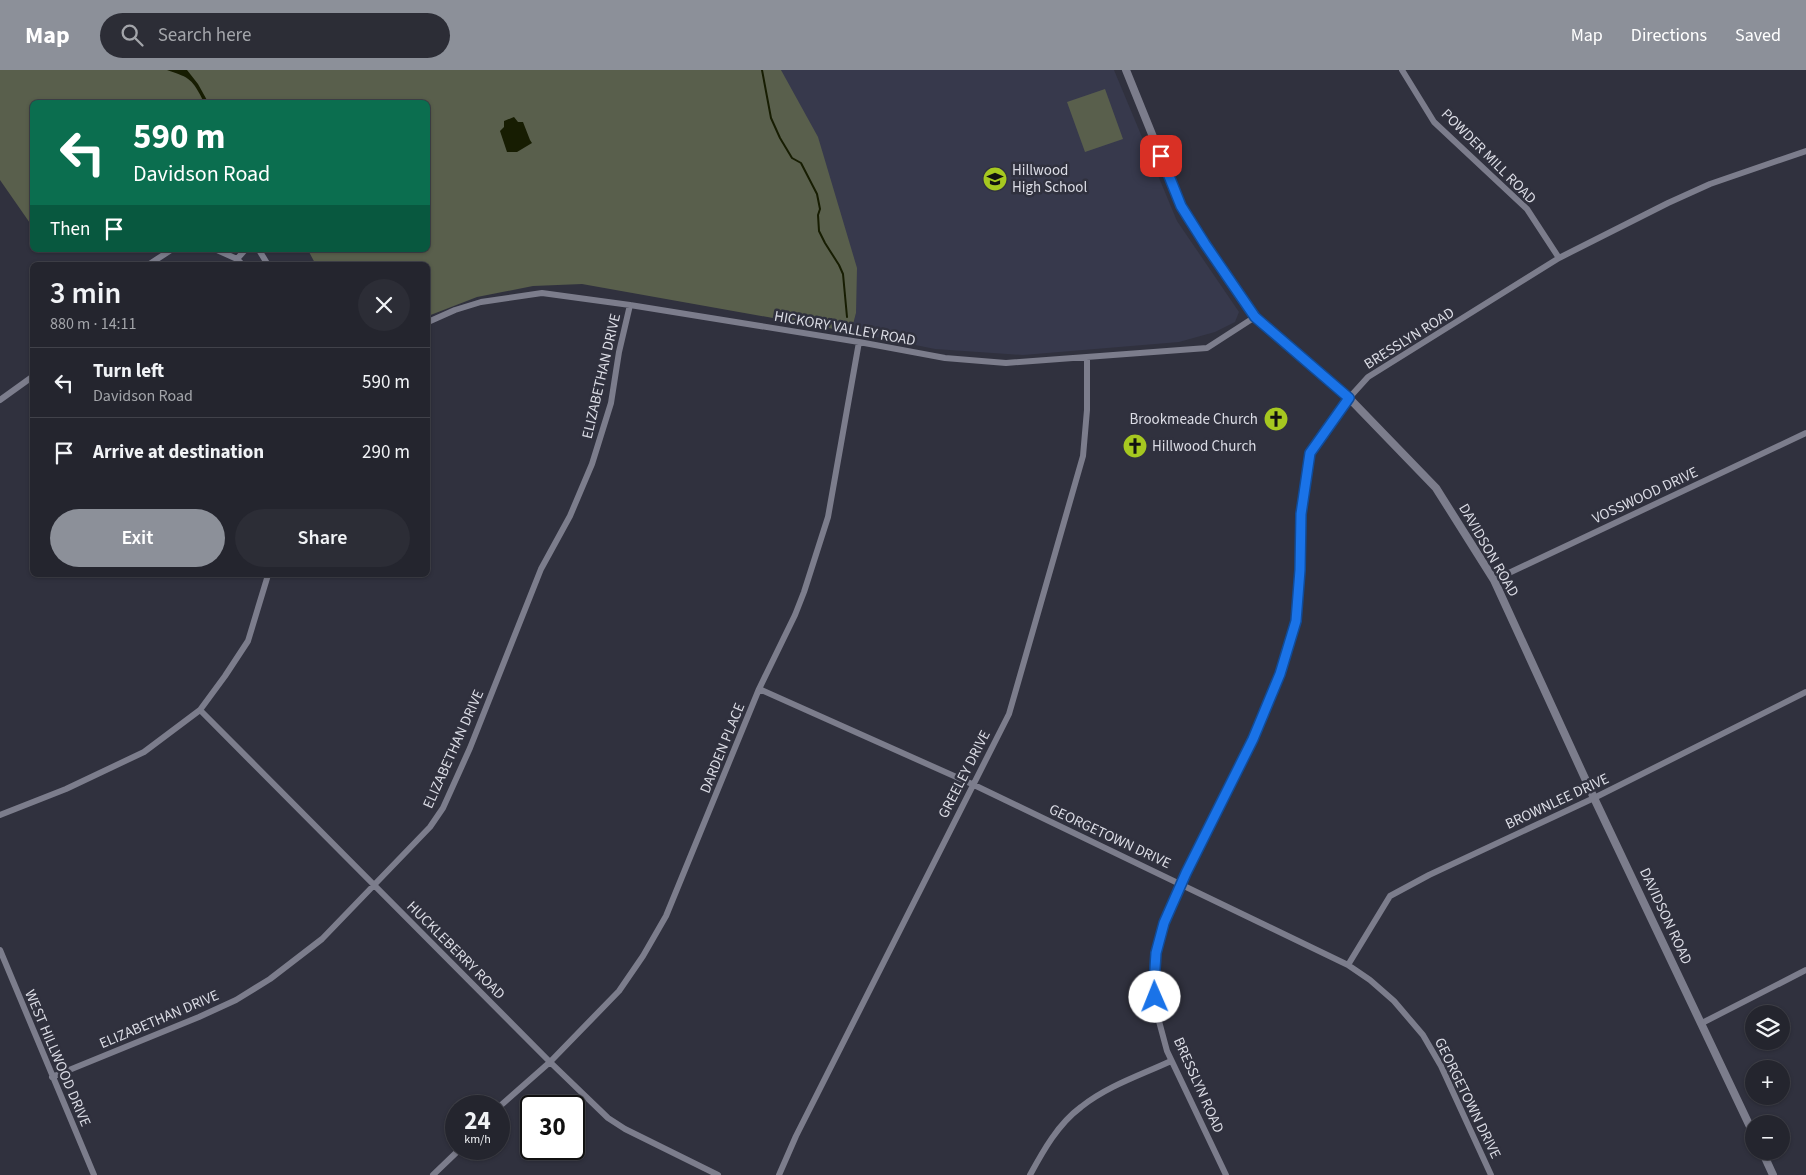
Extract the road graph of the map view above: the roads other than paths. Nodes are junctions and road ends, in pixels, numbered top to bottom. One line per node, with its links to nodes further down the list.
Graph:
1 (1126, 70): 12 (street, DAVIDSON ROAD)
2 (1402, 70): 7 (street, POWDER MILL ROAD)
3 (1806, 151): 7 (street, BRESSLYN ROAD)
4 (168, 252): 9 (street)
5 (221, 252): 8 (street)
6 (243, 252): 8 (street)
7 (1559, 258): 17 (street, BRESSLYN ROAD)
8 (237, 260): 10 (street)
9 (153, 262)
10 (239, 262)
11 (630, 305): 13 (street, HICKORY VALLEY ROAD); 14 (street, HICKORY VALLEY ROAD); 28 (street, ELIZABETHAN DRIVE)
12 (1255, 317): 15 (street, HICKORY VALLEY ROAD); 17 (street, DAVIDSON ROAD)
13 (430, 321)
14 (859, 342): 15 (street, HICKORY VALLEY ROAD); 22 (street, DARDEN PLACE)
15 (1087, 358): 25 (street, GREELEY DRIVE)
16 (30, 378): 18 (street)
17 (1349, 398): 21 (street, DAVIDSON ROAD); 29 (street, BRESSLYN ROAD)
18 (0, 400)
19 (1806, 433): 21 (street, VOSSWOOD DRIVE)
20 (267, 577): 24 (street)
21 (1494, 580): 26 (street, DAVIDSON ROAD)
22 (759, 689): 25 (street, GEORGETOWN DRIVE); 35 (street, DARDEN PLACE)
23 (1806, 692): 26 (street, BROWNLEE DRIVE)
24 (200, 710): 27 (street); 28 (street, HUCKLEBERRY ROAD)
25 (972, 784): 29 (street, GEORGETOWN DRIVE); 44 (street, GREELEY DRIVE)
26 (1594, 798): 31 (street, BROWNLEE DRIVE); 33 (street, DAVIDSON ROAD)
27 (0, 815)
28 (374, 884): 35 (street, HUCKLEBERRY ROAD); 36 (street, ELIZABETHAN DRIVE)
29 (1182, 884): 31 (street, GEORGETOWN DRIVE); 34 (street, BRESSLYN ROAD)
30 (0, 950): 36 (street, WEST HILLWOOD DRIVE)
31 (1348, 965): 47 (street, GEORGETOWN DRIVE)
32 (1806, 970): 33 (street)
33 (1702, 1024): 38 (street, DAVIDSON ROAD)
34 (1171, 1061): 45 (street); 46 (street, BRESSLYN ROAD)
35 (550, 1062): 37 (street, DARDEN PLACE); 43 (street, HUCKLEBERRY ROAD)
36 (52, 1077): 41 (street, WEST HILLWOOD DRIVE)
37 (510, 1097)
38 (1745, 1115)
39 (449, 1160): 42 (street)
40 (1766, 1160): 48 (street)
41 (94, 1175)
42 (433, 1175)
43 (718, 1175)
44 (779, 1175)
45 (1030, 1175)
46 (1226, 1175)
47 (1491, 1175)
48 (1773, 1175)

